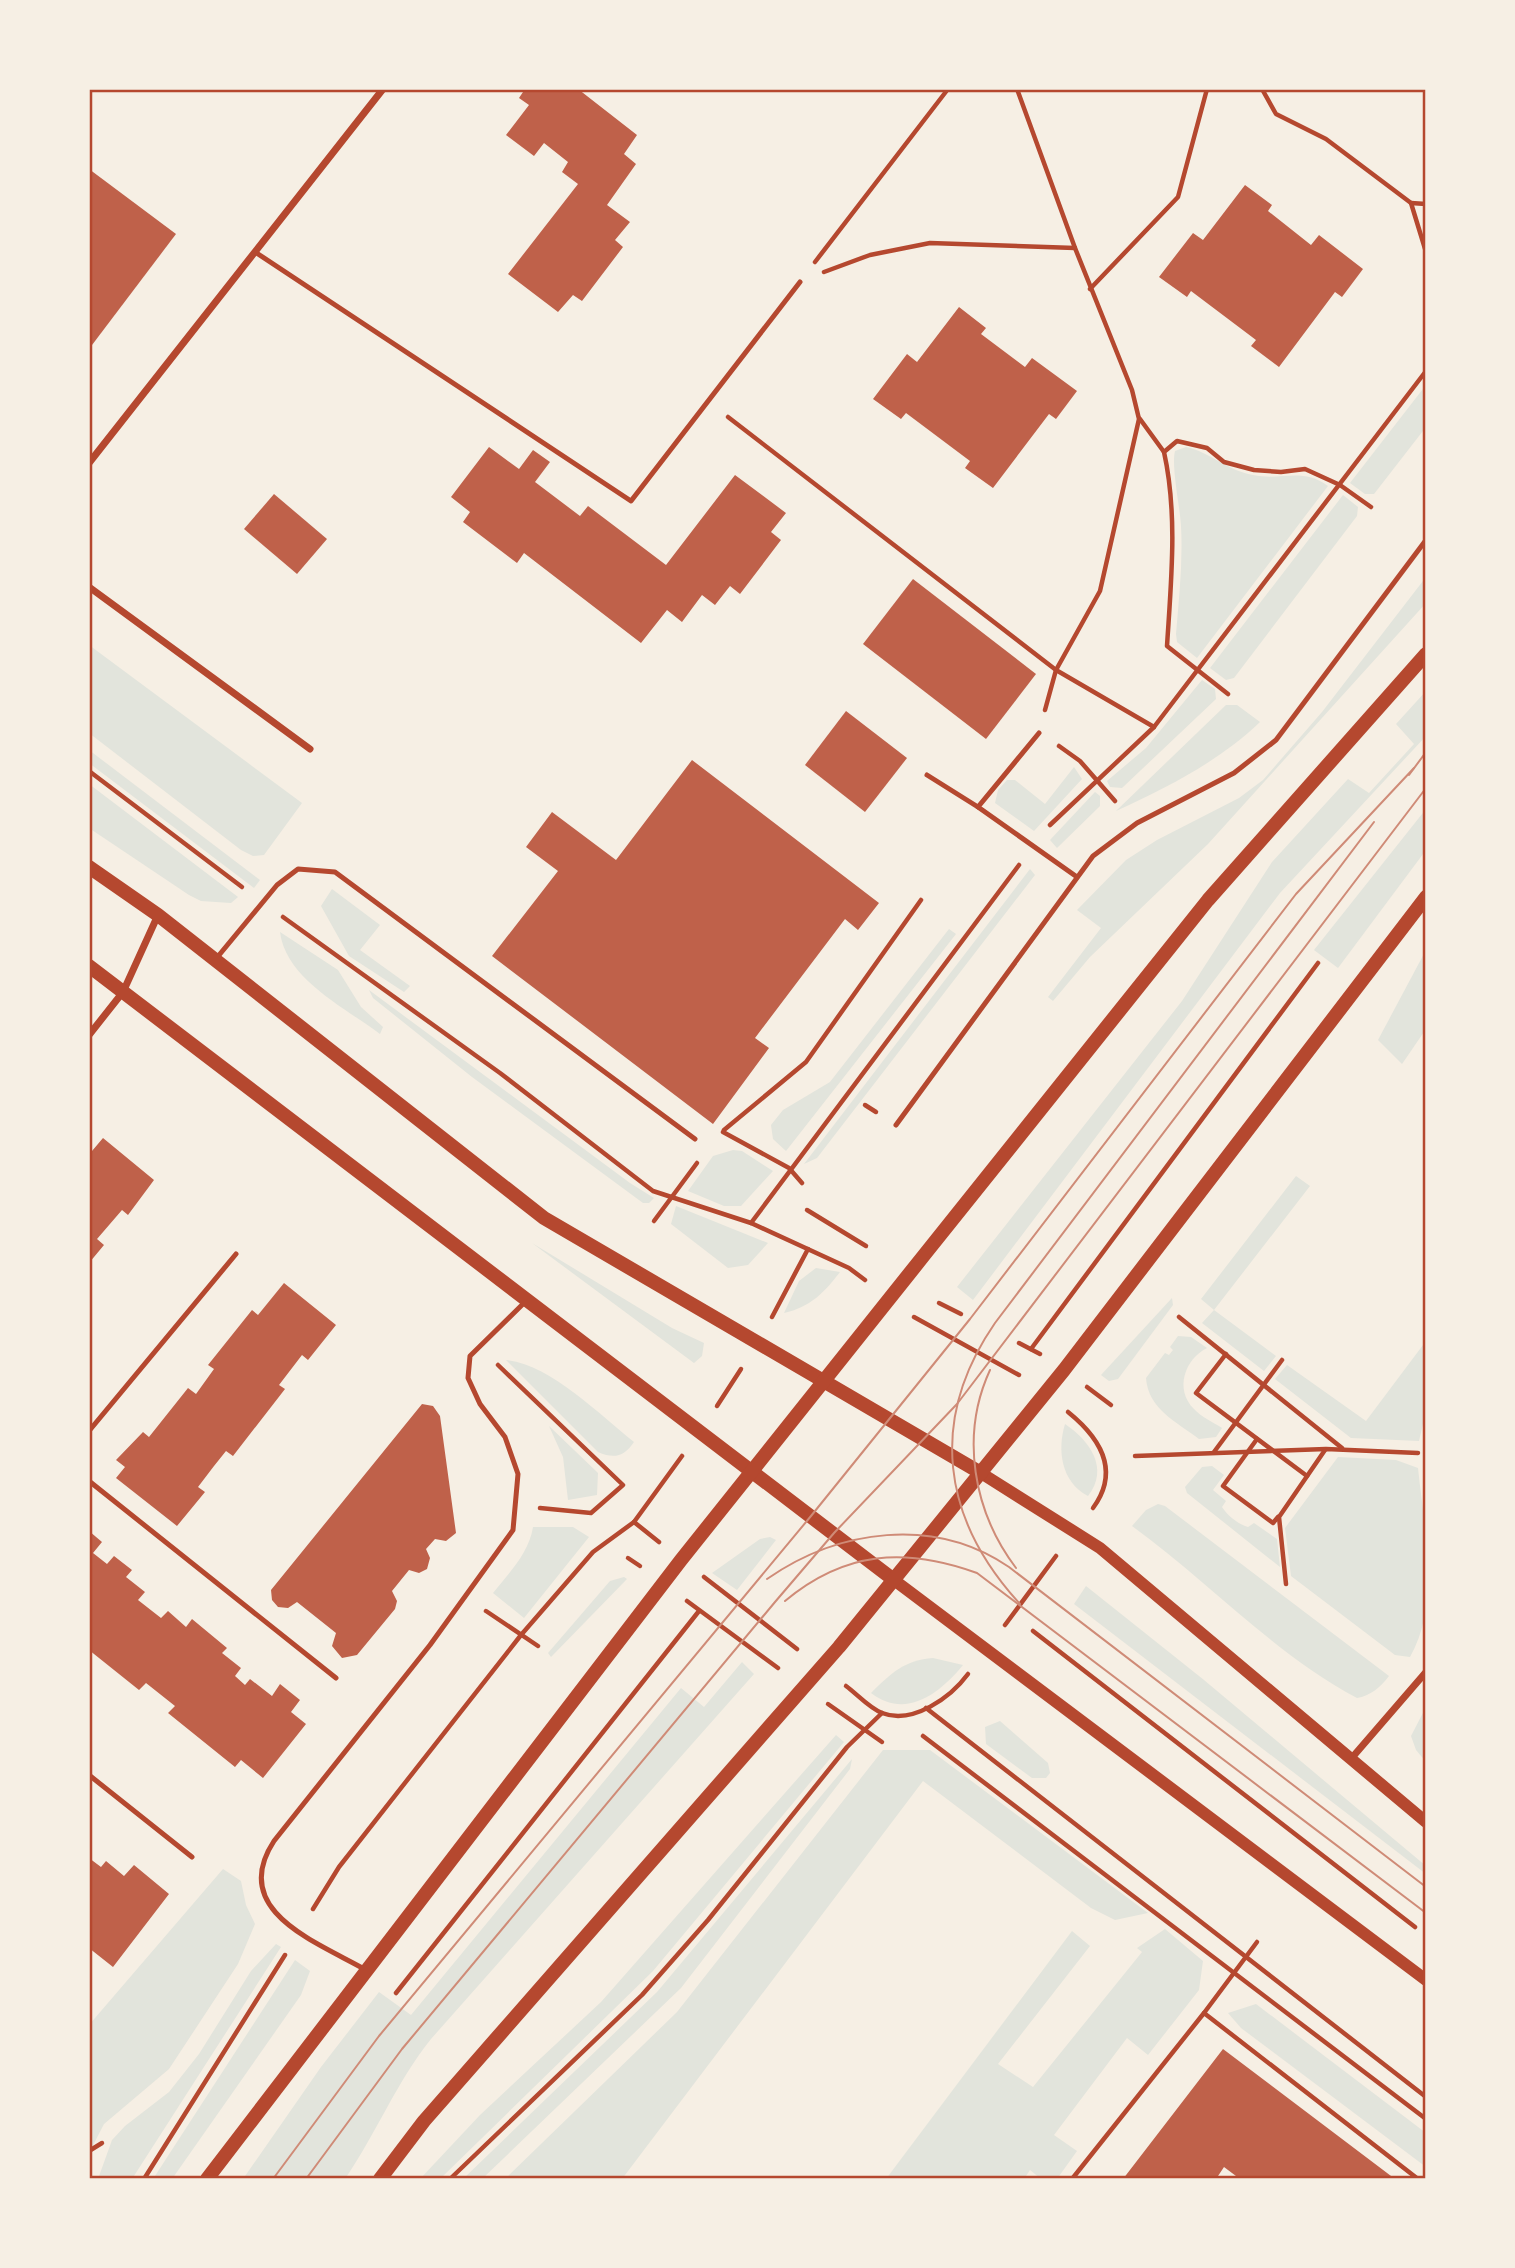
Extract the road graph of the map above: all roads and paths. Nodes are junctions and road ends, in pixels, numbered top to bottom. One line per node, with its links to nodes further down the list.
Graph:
1 (383, 89): 9 (street)
2 (948, 89): 11 (path)
3 (1017, 89): 8 (path)
4 (1207, 89): 12 (path)
5 (1262, 89): 6 (path)
6 (1411, 203): 7 (path); 10 (path)
7 (1426, 204)
8 (1074, 248): 11 (path); 12 (path)
9 (255, 252): 14 (lane); 17 (street)
10 (1426, 253)
11 (800, 282): 14 (lane)
12 (1090, 289): 15 (path)
13 (1426, 371): 18 (path)
14 (708, 402): 24 (path)
15 (1139, 419): 16 (path); 24 (path)
16 (1164, 452): 18 (path); 23 (path)
17 (89, 463)
18 (1339, 485): 19 (path); 23 (path)
19 (1371, 507)
20 (1426, 540): 36 (lane)
21 (89, 587): 28 (street)
22 (1426, 654): 74 (main road)
23 (1198, 669): 25 (path); 26 (path)
24 (1056, 670): 26 (path); 27 (path)
25 (1228, 694)
26 (1154, 727): 31 (path)
27 (1039, 733): 31 (path); 33 (lane)
28 (310, 749)
29 (89, 771): 39 (path)
30 (927, 775): 33 (lane)
31 (1097, 780): 32 (path); 34 (path)
32 (1115, 801)
33 (978, 807): 34 (lane)
34 (1032, 848): 36 (lane); 51 (path)
35 (89, 867): 40 (main road)
36 (1077, 877): 46 (lane)
37 (1426, 897): 91 (main road)
38 (921, 900): 47 (path)
39 (262, 902): 41 (lane); 48 (lane); 53 (path)
40 (158, 915): 41 (main road); 44 (street)
41 (215, 960): 67 (main road)
42 (1318, 963): 68 (path)
43 (89, 967): 44 (main road)
44 (123, 992): 45 (street); 61 (main road)
45 (89, 1035)
46 (896, 1125)
47 (724, 1130): 49 (path); 51 (path)
48 (695, 1139)
49 (716, 1140)
50 (701, 1159): 53 (path)
51 (789, 1168): 52 (path); 56 (path)
52 (802, 1184)
53 (670, 1197): 55 (path); 56 (path)
54 (807, 1210): 57 (path)
55 (654, 1221)
56 (751, 1223): 58 (path)
57 (866, 1247)
58 (808, 1250): 60 (path); 67 (path)
59 (236, 1254): 81 (lane)
60 (849, 1268)
61 (528, 1299): 80 (main road); 94 (lane)
62 (939, 1303): 63 (path)
63 (961, 1314)
64 (1179, 1317): 69 (path)
65 (926, 1326): 73 (path)
66 (1019, 1343): 68 (path)
67 (757, 1344): 74 (main road); 80 (path)
68 (1031, 1349): 70 (path)
69 (1226, 1353): 75 (path); 79 (path)
70 (1044, 1356)
71 (1282, 1360): 75 (path)
72 (497, 1364): 94 (path)
73 (1022, 1376)
74 (825, 1381): 90 (main road); 91 (main road)
75 (1265, 1384): 79 (path); 84 (path)
76 (1084, 1385): 77 (path)
77 (1111, 1405)
78 (1066, 1410): 97 (path)
79 (1235, 1424): 82 (path); 87 (path)
80 (701, 1430): 90 (main road); 96 (path)
81 (89, 1431)
82 (1257, 1439): 85 (path); 86 (path)
83 (1326, 1449): 84 (path); 85 (path); 92 (path)
84 (1343, 1449): 88 (path)
85 (1271, 1450): 86 (path); 92 (path)
86 (1248, 1451): 87 (path); 95 (path)
87 (1214, 1452): 89 (path)
88 (1418, 1453)
89 (1135, 1456)
90 (753, 1470): 99 (main road); 100 (main road)
91 (981, 1473): 97 (street); 100 (main road)
92 (1307, 1476): 95 (path)
93 (89, 1481): 111 (lane)
94 (518, 1506): 103 (lane)
95 (1279, 1517): 102 (path)
96 (634, 1522): 99 (path); 106 (path)
97 (1074, 1533): 108 (path); 118 (street)
98 (628, 1558): 101 (path)
99 (681, 1560): 101 (main road); 109 (path)
100 (894, 1580): 108 (street); 109 (main road)
101 (663, 1583): 104 (path); 126 (main road)
102 (1286, 1584)
103 (465, 1597): 106 (path); 123 (lane)
104 (699, 1611): 112 (path); 129 (path)
105 (1033, 1631): 122 (path)
106 (521, 1635): 107 (path); 123 (path)
107 (538, 1646)
108 (988, 1648): 113 (path); 128 (street)
109 (822, 1668): 112 (main road); 114 (path)
110 (1426, 1671): 118 (street)
111 (336, 1678)
112 (806, 1687): 115 (path); 137 (main road)
113 (926, 1708): 114 (path); 125 (path)
114 (882, 1713): 115 (path)
115 (865, 1730): 117 (path); 138 (path)
116 (923, 1736): 127 (path)
117 (882, 1742)
118 (1350, 1760): 120 (street)
119 (89, 1775): 121 (lane)
120 (1426, 1822)
121 (192, 1857)
122 (1415, 1927)
123 (300, 1932): 126 (lane); 135 (path)
124 (1257, 1942): 125 (path)
125 (1246, 1958): 127 (path); 131 (path)
126 (366, 1970): 136 (main road)
127 (1235, 1973): 130 (path); 132 (path)
128 (1426, 1980)
129 (396, 1993)
130 (1204, 2013): 139 (path); 140 (path)
131 (1426, 2097)
132 (1426, 2119)
133 (102, 2143): 134 (path)
134 (89, 2151)
135 (144, 2179)
136 (207, 2179)
137 (380, 2179)
138 (450, 2179)
139 (1072, 2179)
140 (1418, 2179)

